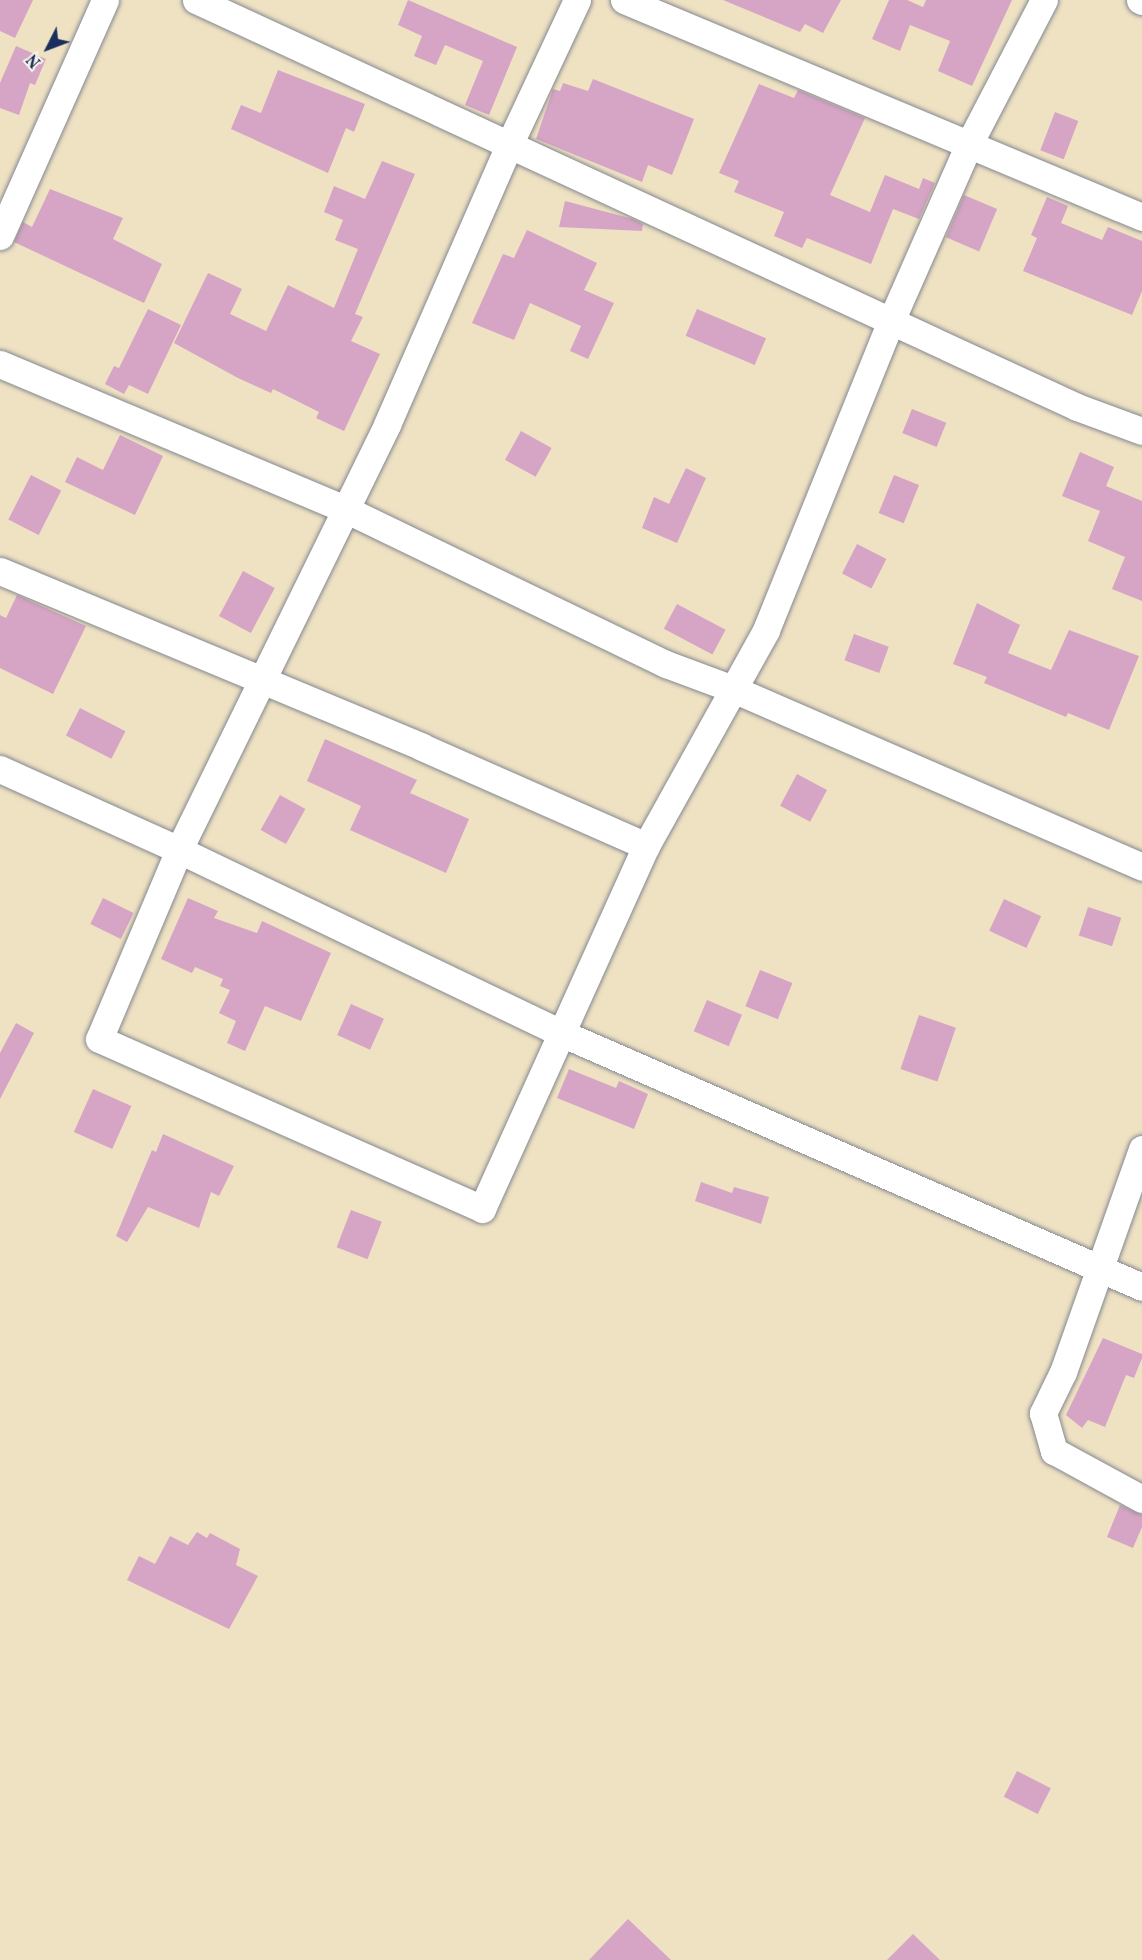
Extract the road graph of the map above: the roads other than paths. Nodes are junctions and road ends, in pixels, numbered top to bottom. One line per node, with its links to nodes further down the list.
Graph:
1 (105, 0): 9 (street)
2 (196, 0): 7 (street)
3 (577, 0): 7 (street)
4 (624, 0): 6 (street)
5 (1044, 0): 6 (street)
6 (970, 142): 8 (street); 10 (street)
7 (510, 143): 10 (street); 13 (street)
8 (1142, 217)
9 (0, 236)
10 (891, 321): 12 (street); 16 (street)
11 (0, 364): 13 (street)
12 (1142, 431)
13 (347, 510): 15 (street); 16 (street)
14 (0, 571): 15 (street)
15 (262, 683): 18 (street); 19 (street)
16 (733, 689): 18 (street); 20 (street)
17 (0, 770): 19 (street)
18 (646, 846): 21 (street)
19 (179, 850): 21 (street); 21 (street)
20 (1142, 867)
21 (561, 1034): 23 (street)
22 (1142, 1149): 23 (street)
23 (1100, 1270): 24 (street); 25 (street)
24 (1142, 1287)
25 (1142, 1499)

